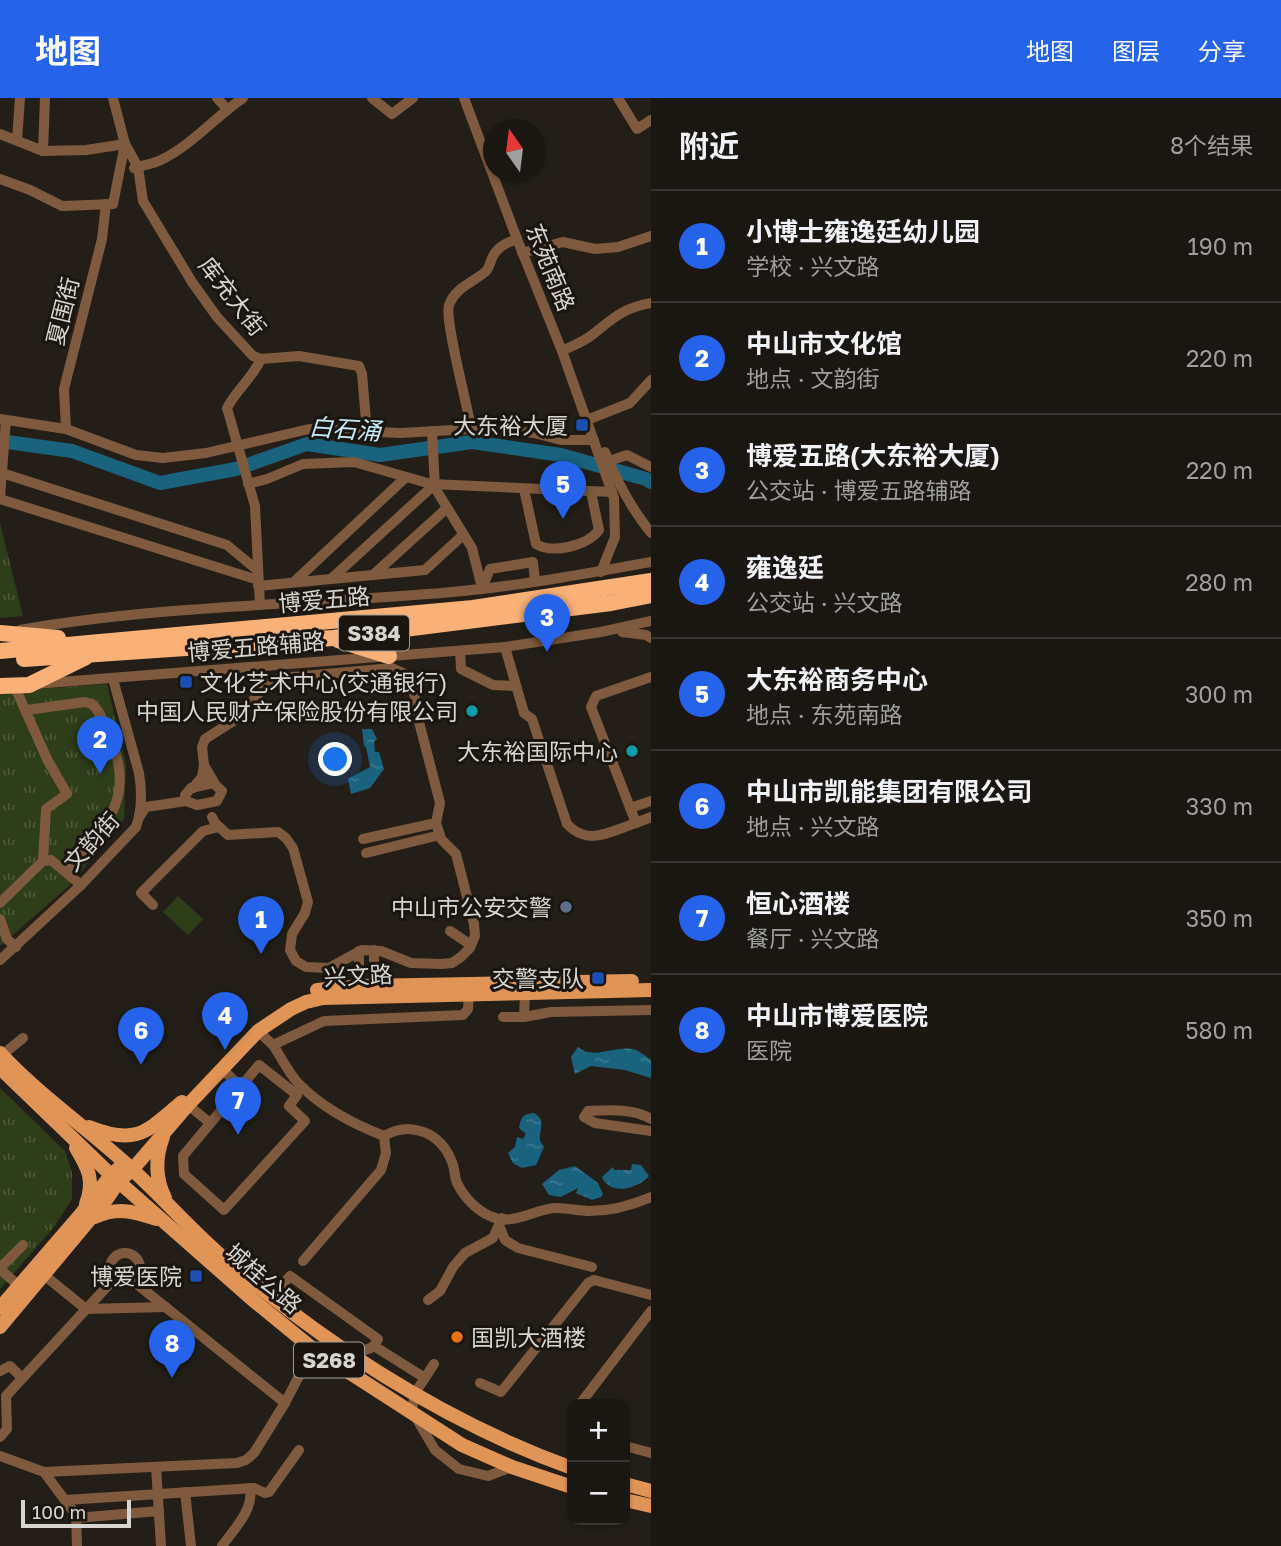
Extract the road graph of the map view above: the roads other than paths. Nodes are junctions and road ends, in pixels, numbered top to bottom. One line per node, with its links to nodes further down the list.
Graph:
1 (20, 98): 15 (street)
2 (45, 98): 17 (street)
3 (113, 98): 16 (street, 库充大街)
4 (218, 98): 11 (street)
5 (243, 98): 11 (street)
6 (372, 98): 7 (street)
7 (413, 98)
8 (464, 98): 24 (street, 东苑南路)
9 (470, 98): 13 (street)
10 (618, 98): 12 (street)
11 (227, 109): 18 (street)
12 (651, 120)
13 (483, 131)
14 (0, 134): 15 (street)
15 (17, 140): 17 (street)
16 (125, 144): 17 (street); 18 (street, 库充大街); 19 (street, 库充大街)
17 (43, 150)
18 (138, 167): 19 (street); 28 (street, 库充大街)
19 (121, 172): 22 (street, 库充大街)
20 (0, 179): 22 (street)
21 (501, 182): 25 (street, 东苑南路)
22 (110, 204): 32 (street, 夏围街)
23 (651, 236): 25 (street)
24 (517, 239): 25 (street, 东苑南路); 33 (street)
25 (525, 252): 27 (street, 东苑南路)
26 (651, 303): 27 (street)
27 (564, 350): 30 (street, 东苑南路)
28 (261, 359): 34 (street, 库充大街); 37 (street)
29 (651, 380): 30 (street)
30 (589, 419): 36 (street, 东苑南路); 38 (street, 东苑南路)
31 (4, 422): 32 (street); 40 (street)
32 (66, 429): 37 (street)
33 (471, 429): 35 (street); 36 (street)
34 (367, 432): 35 (street); 37 (street)
35 (432, 436): 43 (street)
36 (594, 440): 38 (street, 东苑南路)
37 (237, 445): 42 (street)
38 (604, 456): 39 (street); 44 (street)
39 (651, 467)
40 (2, 473): 47 (street); 54 (street)
41 (406, 477): 42 (street); 43 (street); 58 (street)
42 (247, 482): 54 (street)
43 (435, 484): 45 (street); 48 (street); 55 (street)
44 (614, 488): 46 (street); 49 (street); 52 (street)
45 (524, 489): 46 (street); 46 (street)
46 (591, 492)
47 (0, 498): 54 (street)
48 (447, 508): 50 (street); 53 (street)
49 (651, 533)
50 (463, 534): 53 (street); 59 (street)
51 (651, 562): 52 (street, 博爱五路)
52 (601, 572): 56 (street, 博爱五路); 61 (street)
53 (373, 575): 55 (street)
54 (258, 579): 58 (street); 62 (street)
55 (331, 579): 58 (street)
56 (535, 581): 59 (street, 博爱五路); 59 (street)
57 (651, 581): 61 (highway, 博爱五路 / S384)
58 (294, 582)
59 (482, 588): 62 (street, 博爱五路)
60 (651, 595): 66 (highway, 博爱五路 / S384)
61 (542, 598): 68 (highway, 博爱五路 / S384)
62 (260, 604): 65 (street, 博爱五路)
63 (651, 621): 64 (street, 博爱五路辅路)
64 (601, 632): 67 (street); 69 (street, 博爱五路辅路)
65 (2, 633): 68 (highway)
66 (332, 638): 68 (highway, 博爱五路 / S384); 72 (highway)
67 (651, 638)
68 (97, 647): 70 (highway, 博爱五路 / S384); 73 (highway, 博爱五路 / S384); 76 (highway)
69 (505, 647): 71 (street, 博爱五路辅路); 77 (street)
70 (0, 651)
71 (460, 651): 72 (street, 博爱五路辅路); 77 (street)
72 (388, 656): 75 (street, 博爱五路辅路)
73 (0, 662)
74 (651, 677): 85 (street)
75 (113, 679): 76 (street, 博爱五路辅路); 81 (street, 文韵街)
76 (14, 685): 78 (street)
77 (515, 686): 90 (street)
78 (27, 709): 95 (street); 96 (street)
79 (204, 765): 80 (street); 82 (street); 89 (street)
80 (215, 784): 82 (street); 83 (street)
81 (141, 797): 82 (street); 86 (street, 文韵街)
82 (190, 797): 83 (street); 86 (street); 87 (street)
83 (218, 801): 87 (street)
84 (651, 801): 85 (street)
85 (631, 808): 90 (street)
86 (140, 816): 97 (street, 文韵街)
87 (212, 817): 91 (street)
88 (651, 817): 90 (street)
89 (436, 823): 92 (street); 93 (street)
90 (636, 823)
91 (219, 827): 99 (street); 105 (street)
92 (440, 835): 94 (street); 102 (street)
93 (363, 839)
94 (366, 853)
95 (43, 861): 96 (street); 98 (street)
96 (65, 871): 97 (street)
97 (81, 885): 103 (street, 文韵街)
98 (0, 903)
99 (153, 905)
100 (0, 919): 103 (street)
101 (450, 931): 102 (street)
102 (471, 945): 104 (street)
103 (16, 947): 106 (street, 文韵街)
104 (374, 950): 105 (street); 108 (street)
105 (359, 951): 108 (street)
106 (0, 960)
107 (651, 980): 108 (main road, 兴文路)
108 (367, 986): 120 (main road, 兴文路)
109 (651, 989): 110 (main road, 兴文路)
110 (519, 994): 111 (main road, 兴文路); 113 (street); 113 (street)
111 (469, 995): 114 (main road, 兴文路); 116 (street)
112 (651, 1010): 113 (street)
113 (524, 1017)
114 (258, 1031): 116 (street); 118 (main road, 兴文路)
115 (23, 1038): 117 (street)
116 (273, 1045): 126 (street)
117 (1, 1059): 123 (main road, 城桂公路 / S268)
118 (222, 1069): 119 (street); 120 (main road, 兴文路)
119 (241, 1087): 122 (street); 122 (street)
120 (188, 1101): 122 (street); 123 (main road); 125 (main road, 兴文路); 127 (main road, 兴文路)
121 (651, 1119): 124 (street)
122 (210, 1123)
123 (71, 1127): 127 (main road, 城桂公路 / S268); 128 (main road, 城桂公路 / S268); 131 (main road)
124 (651, 1131)
125 (164, 1133): 127 (main road, 兴文路); 130 (main road)
126 (384, 1136): 132 (street); 135 (street)
127 (129, 1166): 128 (main road, 兴文路); 130 (main road, 城桂公路 / S268)
128 (115, 1178): 131 (main road, 兴文路); 133 (main road, 城桂公路 / S268)
129 (651, 1197): 132 (street)
130 (169, 1206): 143 (main road, 城桂公路 / S268)
131 (86, 1217): 133 (main road); 138 (main road, 兴文路); 141 (main road, 兴文路)
132 (500, 1221): 136 (street); 144 (street)
133 (166, 1223): 151 (main road, 城桂公路 / S268)
134 (23, 1245): 137 (street)
135 (303, 1261)
136 (592, 1267)
137 (0, 1269): 141 (street)
138 (44, 1275): 147 (street); 149 (main road, 兴文路)
139 (114, 1279): 140 (street); 140 (street); 147 (street)
140 (133, 1281): 145 (street)
141 (19, 1286): 146 (main road, 兴文路)
142 (651, 1295): 157 (street)
143 (273, 1296): 150 (street); 152 (main road, 城桂公路 / S268)
144 (428, 1300)
145 (166, 1307): 147 (street); 160 (street)
146 (0, 1308)
147 (86, 1309): 155 (street)
148 (651, 1311): 159 (street)
149 (0, 1327)
150 (374, 1346): 152 (street); 156 (street)
151 (313, 1349): 160 (street); 161 (main road, 城桂公路 / S268)
152 (350, 1356): 158 (main road, 城桂公路 / S268)
153 (434, 1364): 156 (street)
154 (0, 1371): 155 (street)
155 (22, 1378): 162 (street)
156 (425, 1378): 158 (street)
157 (480, 1383)
158 (415, 1393): 161 (street); 167 (main road, 城桂公路 / S268)
159 (584, 1399)
160 (285, 1403): 168 (street)
161 (412, 1411): 169 (main road, 城桂公路 / S268); 169 (street)
162 (0, 1437)
163 (630, 1447): 165 (street)
164 (299, 1450): 173 (street)
165 (651, 1453)
166 (0, 1456): 170 (street)
167 (567, 1466)
168 (156, 1467): 170 (street); 176 (street)
169 (512, 1467): 171 (main road, 城桂公路 / S268)
170 (44, 1472): 177 (street)
171 (567, 1485)
172 (630, 1485): 174 (main road)
173 (250, 1488): 175 (street); 185 (street)
174 (649, 1490)
175 (185, 1492): 176 (street); 184 (street)
176 (158, 1494): 177 (street); 180 (street)
177 (65, 1500): 181 (street)
178 (630, 1501): 179 (main road)
179 (651, 1506)
180 (159, 1511): 181 (street); 183 (street)
181 (76, 1518): 182 (street)
182 (77, 1546)
183 (161, 1546)
184 (191, 1546)
185 (222, 1546)

